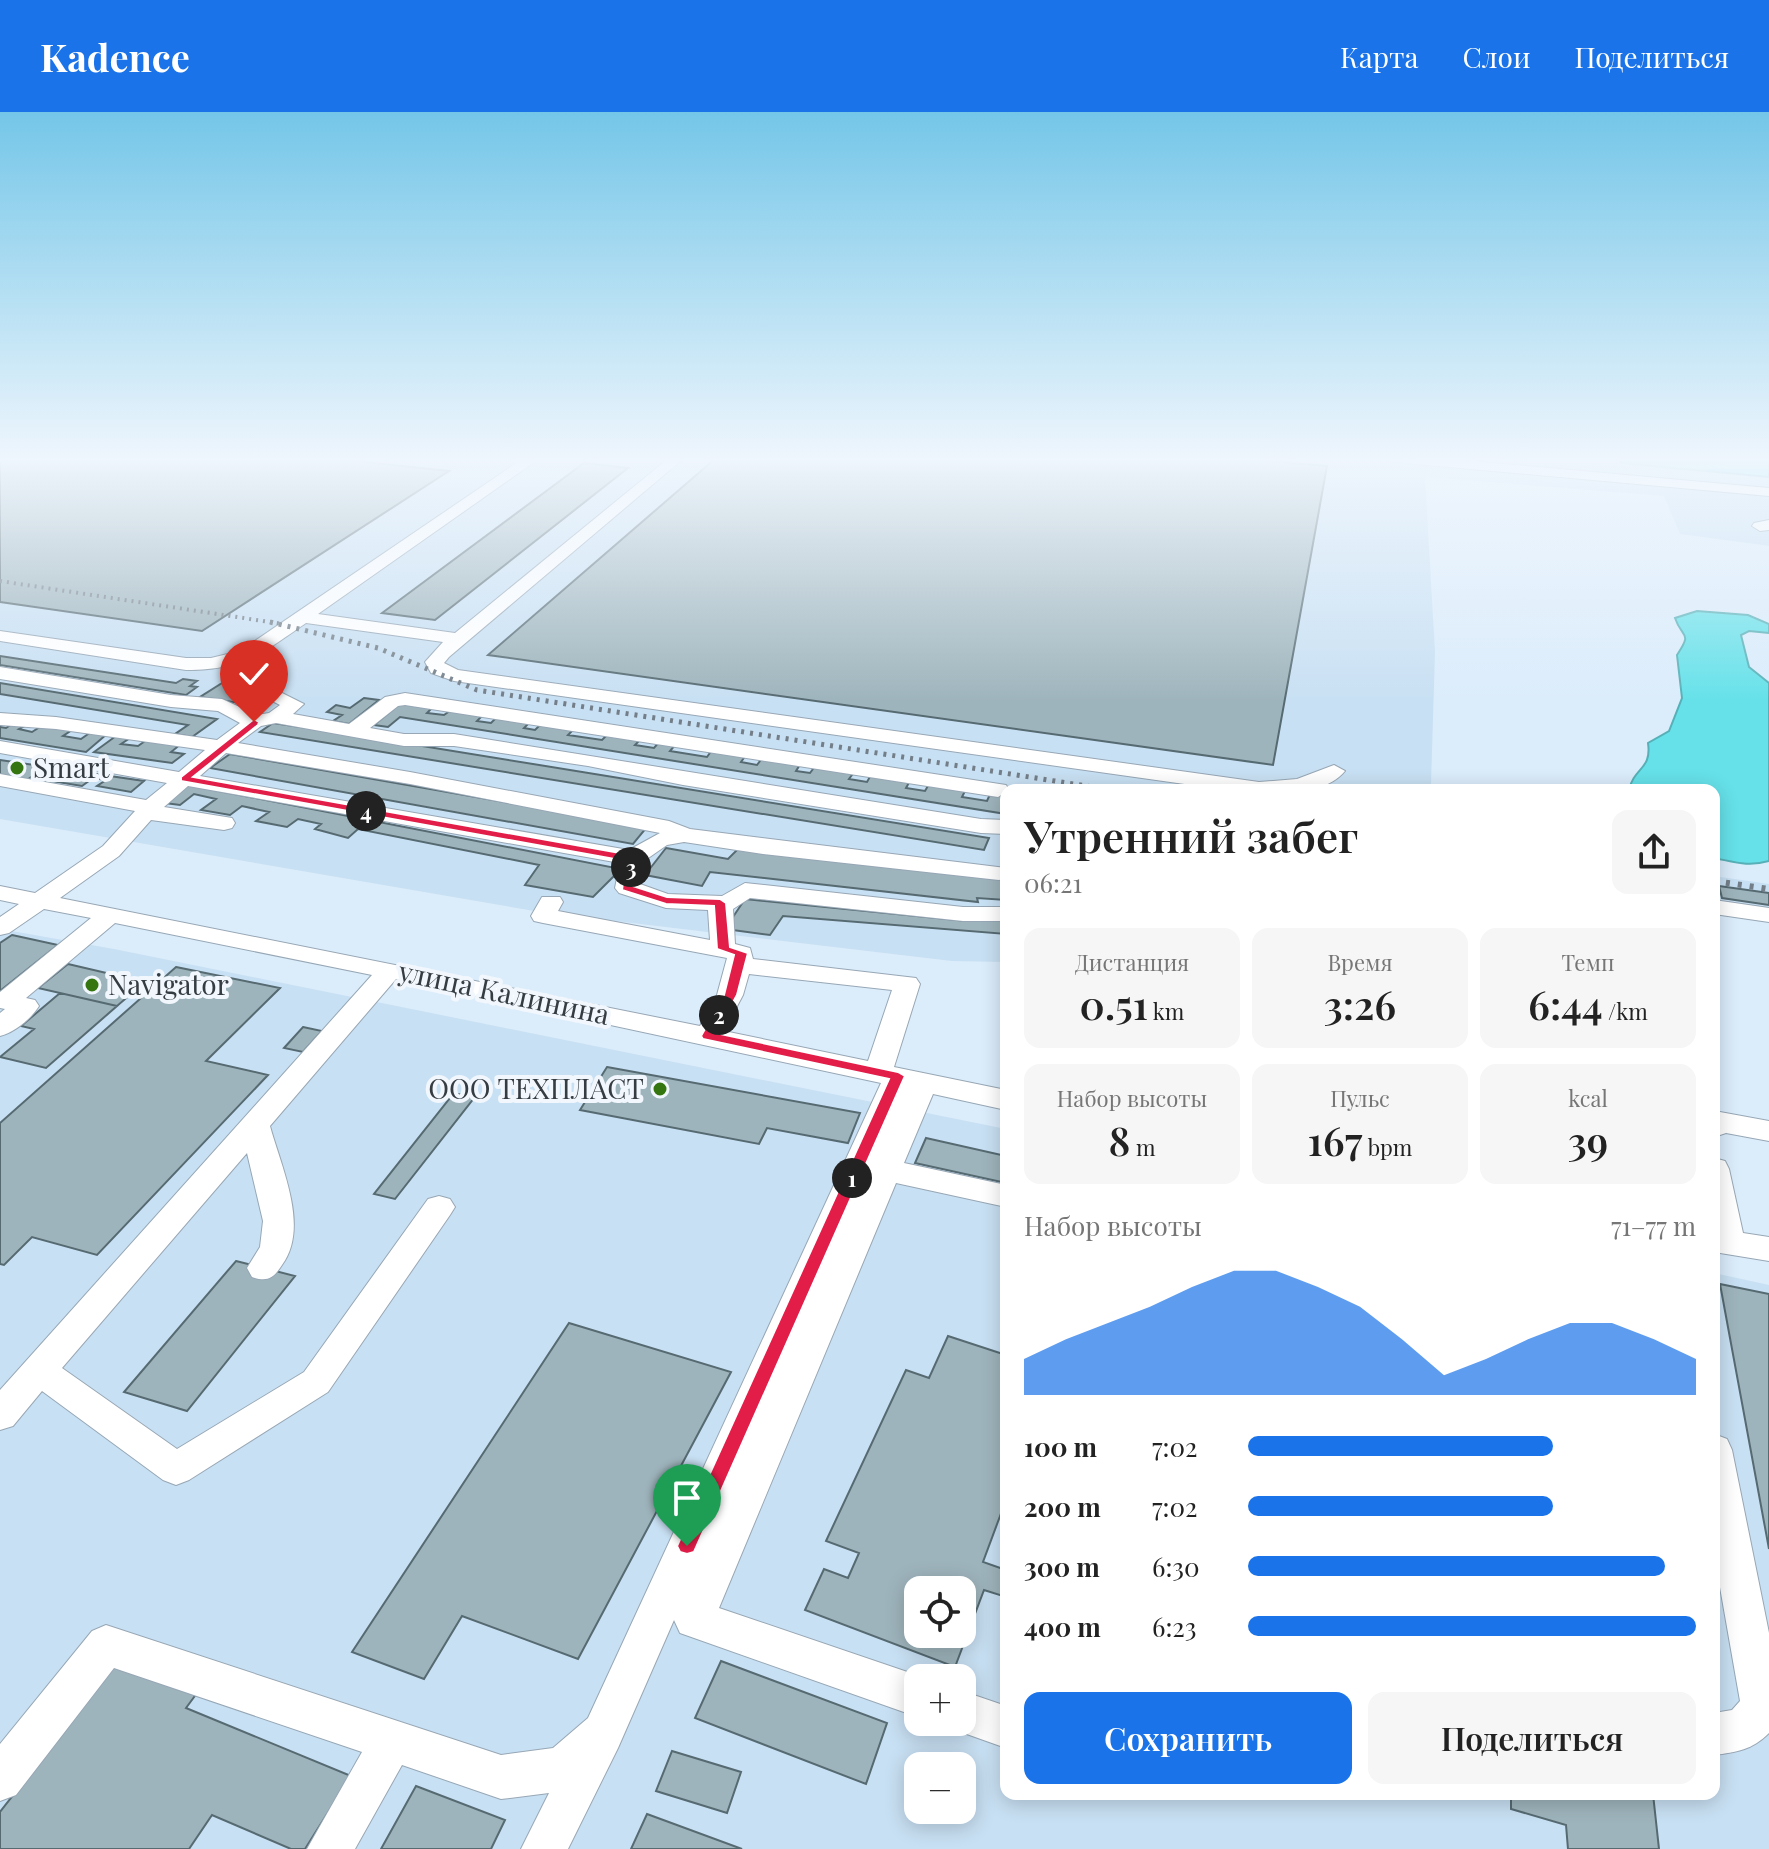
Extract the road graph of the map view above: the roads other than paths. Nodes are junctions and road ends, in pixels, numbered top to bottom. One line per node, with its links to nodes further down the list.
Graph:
1 (415, 539): 3 (street)
2 (579, 539): 5 (street)
3 (302, 617): 4 (street); 5 (street)
4 (0, 636)
5 (458, 639): 17 (street)
6 (0, 673): 10 (street)
7 (269, 680): 8 (street)
8 (276, 717): 10 (street); 11 (street)
9 (0, 719): 12 (street)
10 (254, 722): 12 (street)
11 (353, 731): 19 (street); 22 (street)
12 (225, 746): 15 (street); 23 (street)
13 (0, 747): 15 (street)
14 (1334, 771): 18 (street)
15 (185, 779): 20 (street); 24 (street)
16 (0, 780): 20 (street)
17 (1231, 784)
18 (1306, 784)
19 (998, 790)
20 (148, 810): 21 (street); 27 (street)
21 (224, 823)
22 (1000, 827)
23 (684, 835): 24 (street); 25 (street)
24 (633, 858): 29 (street)
25 (999, 873)
26 (0, 893): 27 (street, улица Калинина)
27 (38, 900): 31 (street, улица Калинина); 34 (street)
28 (551, 902): 35 (street)
29 (720, 903): 32 (street); 35 (street)
30 (1720, 908): 33 (street)
31 (111, 914): 36 (street, улица Калинина); 37 (street)
32 (1000, 914)
33 (1769, 915)
34 (0, 928)
35 (731, 957): 38 (street); 39 (street)
36 (390, 970): 38 (street, улица Калинина); 42 (street)
37 (0, 1027)
38 (708, 1036): 39 (street, улица Калинина)
39 (900, 1077): 40 (street, улица Калинина); 44 (street); 56 (street)
40 (1000, 1099)
41 (1720, 1122): 43 (street)
42 (255, 1124): 49 (street); 50 (street)
43 (1769, 1131)
44 (887, 1170): 45 (street); 53 (street)
45 (1000, 1195)
46 (439, 1207): 50 (street)
47 (1721, 1241): 48 (street)
48 (1769, 1249)
49 (263, 1268)
50 (39, 1370): 51 (street)
51 (0, 1415)
52 (1720, 1482): 57 (street)
53 (904, 1691)
54 (976, 1717): 55 (street)
55 (1000, 1725)
56 (603, 1733): 58 (street); 61 (street)
57 (1720, 1733)
58 (392, 1741): 59 (street); 60 (street)
59 (0, 1779)
60 (330, 1849)
61 (544, 1849)

